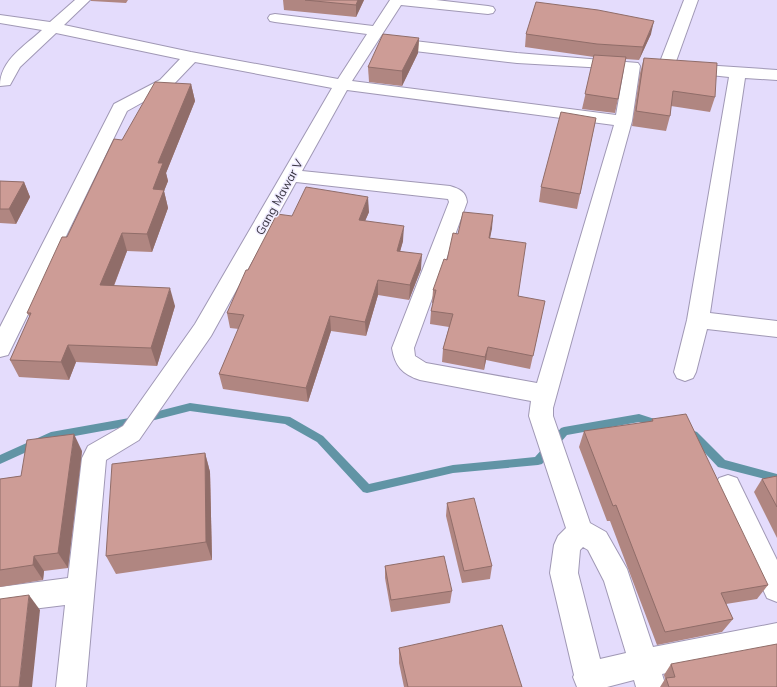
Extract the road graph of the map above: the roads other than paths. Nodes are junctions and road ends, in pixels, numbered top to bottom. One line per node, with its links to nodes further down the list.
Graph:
1 (83, 0): 7 (street)
2 (397, 0): 4 (street); 8 (street, Gang Mawar V)
3 (691, 0): 10 (street)
4 (488, 10)
5 (275, 18): 8 (street)
6 (0, 19): 7 (street)
7 (55, 27): 9 (street); 13 (street)
8 (375, 36): 10 (street); 14 (street, Gang Mawar V)
9 (191, 57): 14 (street); 19 (street)
10 (649, 67): 11 (street); 15 (street)
11 (738, 72): 12 (street); 17 (street)
12 (777, 75)
13 (4, 82)
14 (342, 85): 15 (street); 16 (street, Gang Mawar V)
15 (624, 121): 21 (street)
16 (291, 176): 21 (street); 25 (street, Gang Mawar V)
17 (698, 320): 18 (street); 20 (street)
18 (777, 329)
19 (0, 349)
20 (685, 372)
21 (544, 394): 23 (street)
22 (728, 486): 24 (street)
23 (580, 531): 28 (street); 29 (street)
24 (777, 589)
25 (79, 590): 26 (street); 30 (street)
26 (0, 600)
27 (777, 638): 28 (street)
28 (647, 675): 29 (street)
29 (590, 682)
30 (71, 687)

